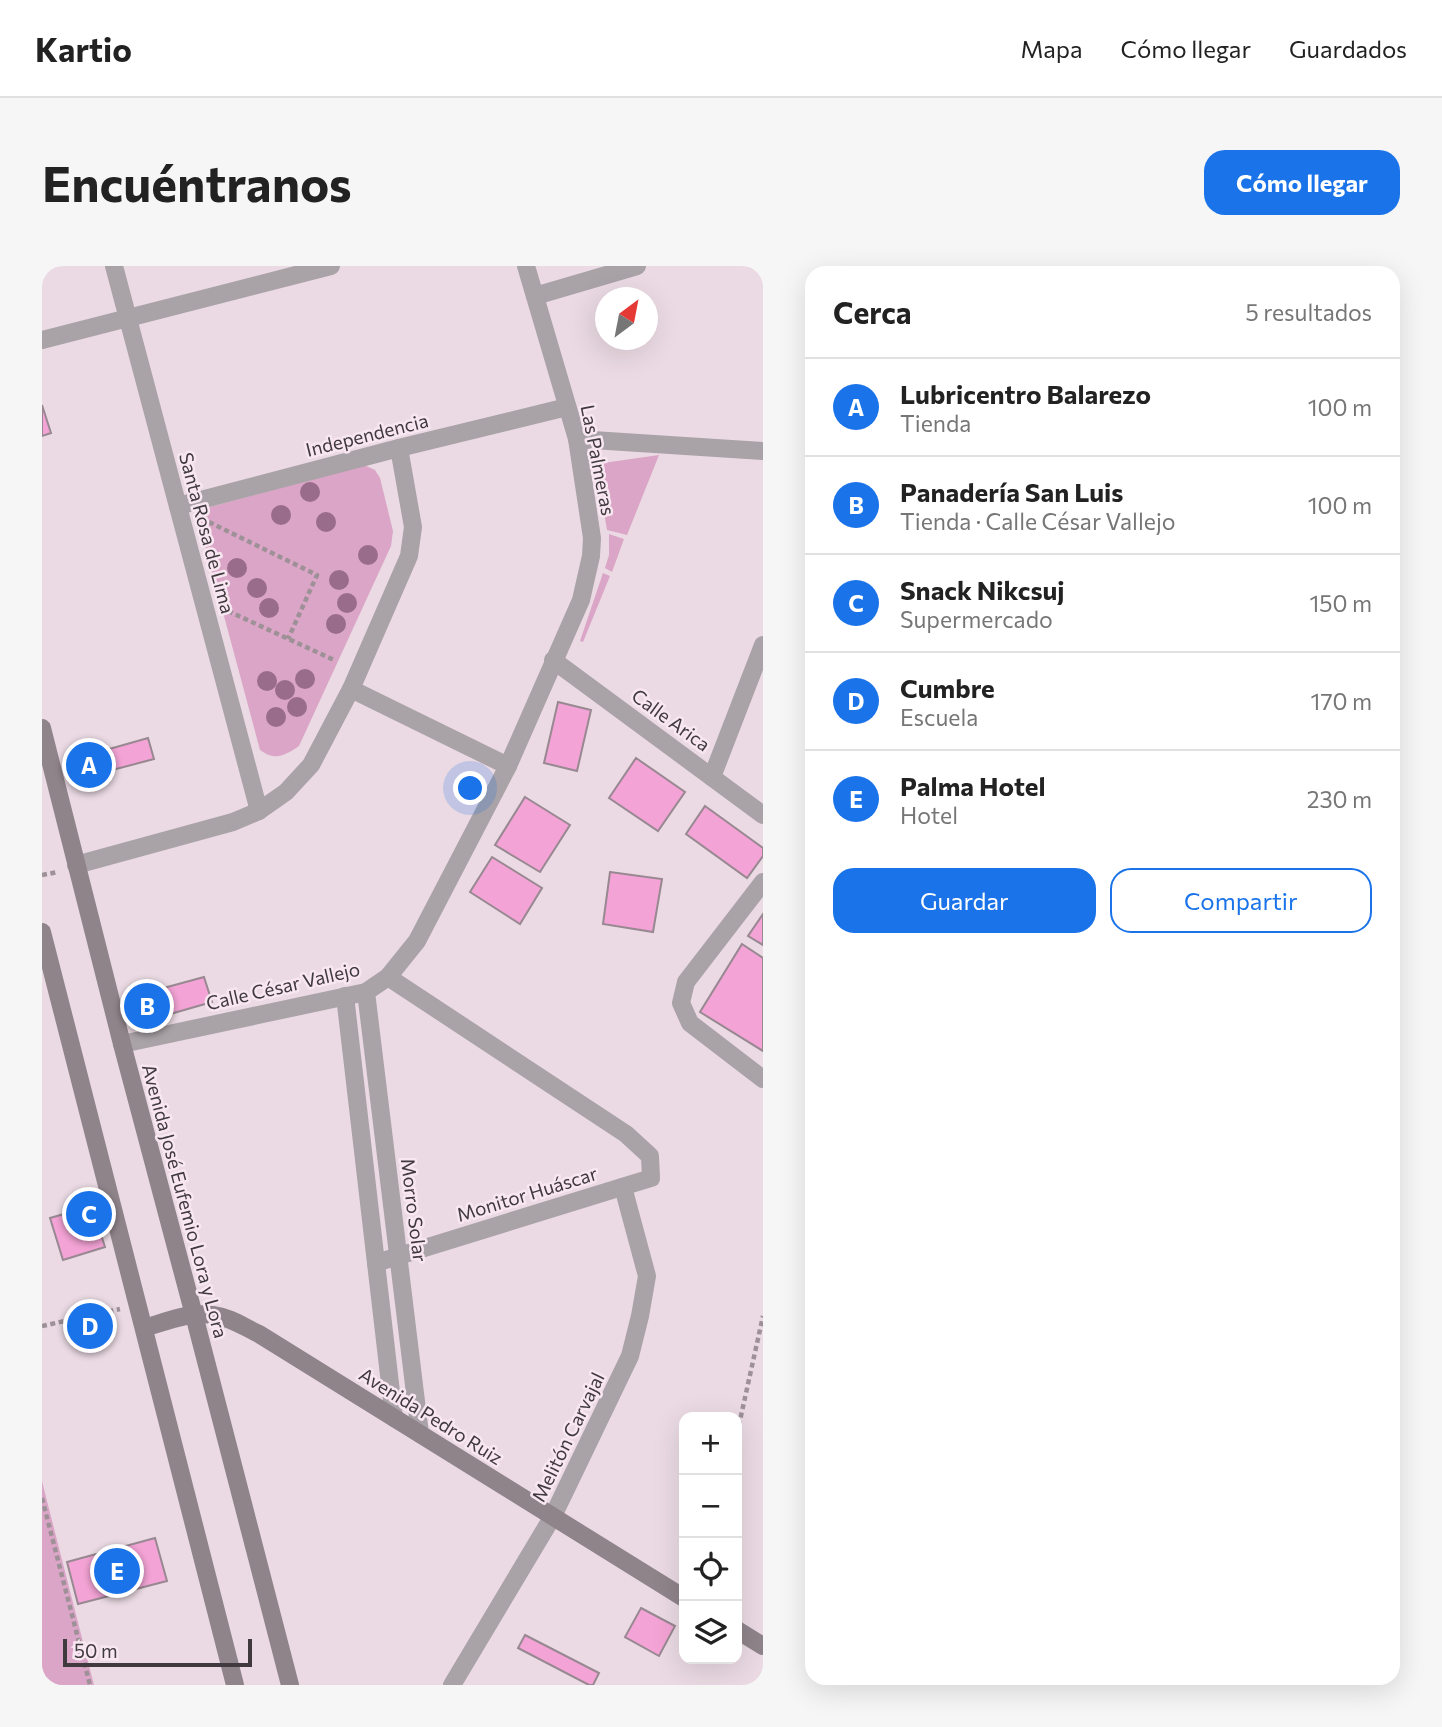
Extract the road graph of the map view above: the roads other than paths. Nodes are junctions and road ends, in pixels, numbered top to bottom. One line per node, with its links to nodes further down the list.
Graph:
1 (114, 266): 7 (street, Santa Rosa de Lima)
2 (331, 266): 5 (street)
3 (526, 266): 6 (street, Las Palmeras)
4 (637, 266): 6 (street)
5 (298, 270): 7 (street)
6 (535, 296): 9 (street, Las Palmeras)
7 (128, 319): 8 (street); 13 (street, Santa Rosa de Lima)
8 (42, 340)
9 (567, 407): 10 (street, Las Palmeras); 11 (street, Independencia)
10 (577, 439): 12 (street); 15 (street, Las Palmeras)
11 (399, 448): 13 (street, Independencia); 16 (street)
12 (763, 452)
13 (178, 506): 20 (street, Santa Rosa de Lima)
14 (763, 645): 19 (street)
15 (553, 660): 18 (street, Calle César Vallejo); 19 (street, Calle Arica)
16 (351, 688): 18 (street); 20 (street)
17 (42, 727): 22 (main road, Avenida José Eufemio Lora y Lora)
18 (508, 766): 25 (street, Calle César Vallejo)
19 (712, 777): 21 (street, Calle Arica)
20 (259, 811): 22 (street)
21 (763, 815)
22 (76, 865): 28 (main road, Avenida José Eufemio Lora y Lora)
23 (763, 882): 29 (street)
24 (42, 932): 34 (main road)
25 (388, 976): 26 (street, Calle César Vallejo); 30 (street, Monitor Huáscar)
26 (366, 992): 27 (street, Calle César Vallejo); 31 (street, Morro Solar)
27 (345, 996): 28 (street, Calle César Vallejo); 32 (street)
28 (122, 1044): 33 (main road, Avenida José Eufemio Lora y Lora)
29 (763, 1079)
30 (623, 1187): 31 (street, Monitor Huáscar); 37 (street, Melitón Carvajal)
31 (399, 1256): 32 (street, Monitor Huáscar); 36 (street, Morro Solar)
32 (376, 1263): 35 (street)
33 (194, 1315): 34 (main road, Avenida Pedro Ruiz); 35 (main road, Avenida Pedro Ruiz); 42 (main road, Avenida José Eufemio Lora y Lora)
34 (144, 1328): 41 (main road)
35 (394, 1418): 36 (main road, Avenida Pedro Ruiz)
36 (420, 1434): 37 (main road, Avenida Pedro Ruiz)
37 (553, 1516): 38 (main road, Avenida Pedro Ruiz); 43 (street, Melitón Carvajal)
38 (679, 1595)
39 (742, 1633): 40 (main road)
40 (763, 1646)
41 (234, 1685)
42 (290, 1685)
43 (452, 1685)

